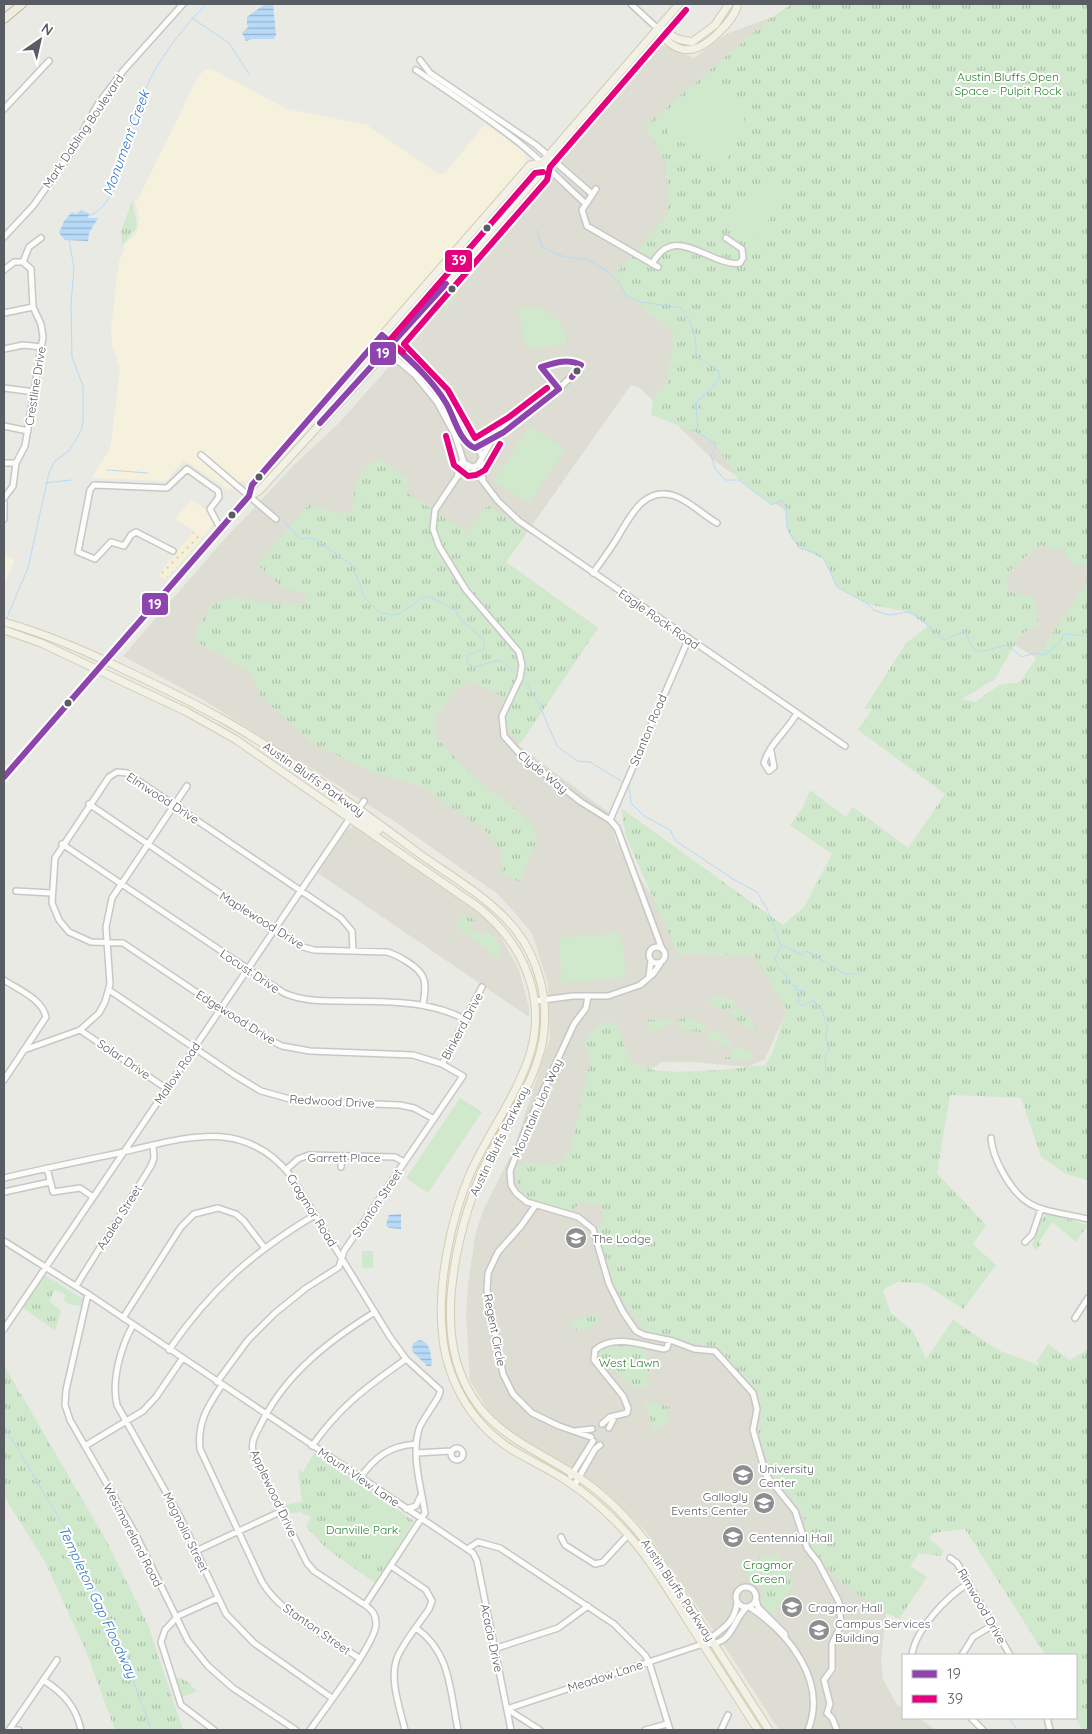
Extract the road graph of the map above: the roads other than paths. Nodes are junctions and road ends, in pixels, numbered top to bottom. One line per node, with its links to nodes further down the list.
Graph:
1 (22, 4): 7 (highway)
2 (183, 4): 22 (street, Mark Dabling Boulevard)
3 (631, 4): 8 (street)
4 (679, 4): 8 (main road)
5 (729, 4): 8 (main road)
6 (738, 4): 8 (main road)
7 (4, 18)
8 (657, 28): 17 (main road)
9 (420, 60): 12 (street)
10 (49, 61): 14 (street)
11 (416, 70): 12 (street)
12 (463, 98): 13 (street); 15 (street)
13 (458, 106)
14 (4, 108)
15 (481, 110): 16 (street); 17 (street); 18 (street)
16 (475, 118)
17 (548, 156): 18 (main road); 20 (street)
18 (542, 164): 21 (street); 31 (main road); 33 (main road)
19 (596, 189): 20 (street)
20 (592, 194): 21 (street)
21 (586, 204): 26 (street)
22 (4, 237)
23 (41, 238): 25 (street)
24 (726, 238): 26 (street)
25 (24, 262): 28 (street); 29 (street, Crestline Drive)
26 (652, 264): 27 (street)
27 (658, 267)
28 (4, 270)
29 (33, 307): 30 (street); 34 (street, Crestline Drive)
30 (4, 314)
31 (382, 335): 32 (main road); 33 (street)
32 (376, 342): 36 (street, Eagle Rock Road); 53 (main road)
33 (392, 345): 36 (main road); 43 (street)
34 (42, 347): 35 (street); 39 (street, Crestline Drive)
35 (4, 349)
36 (387, 351): 46 (street, Eagle Rock Road); 53 (main road)
37 (4, 388): 39 (street)
38 (559, 389): 38 (street); 42 (street)
39 (34, 392): 41 (street, Crestline Drive)
40 (4, 426): 41 (street)
41 (28, 431): 48 (street, Crestline Drive)
42 (492, 440): 43 (street); 45 (street)
43 (474, 448): 45 (street); 46 (street)
44 (202, 455): 53 (street)
45 (482, 456): 47 (street)
46 (462, 457): 50 (street, Eagle Rock Road); 51 (street)
47 (480, 462): 50 (street); 52 (street, Eagle Rock Road)
48 (16, 463): 49 (street); 54 (street, Crestline Drive)
49 (4, 464)
50 (471, 467): 51 (street); 52 (street, Eagle Rock Road)
51 (456, 477): 78 (street, Clyde Way)
52 (484, 481): 61 (street, Eagle Rock Road)
53 (248, 496): 57 (street); 59 (main road)
54 (4, 498)
55 (4, 503): 56 (street)
56 (4, 519)
57 (276, 519)
58 (717, 523): 61 (street)
59 (220, 528): 60 (street); 65 (main road)
60 (173, 551)
61 (594, 573): 64 (street, Eagle Rock Road)
62 (4, 622): 65 (main road, Austin Bluffs Parkway)
63 (4, 630): 66 (main road, Austin Bluffs Parkway)
64 (688, 640): 67 (street, Eagle Rock Road); 78 (street, Stanton Road)
65 (104, 660): 66 (main road); 71 (main road, Austin Bluffs Parkway)
66 (96, 669): 70 (main road); 77 (main road, Austin Bluffs Parkway)
67 (797, 713): 68 (street, Eagle Rock Road); 69 (street)
68 (845, 746)
69 (770, 751)
70 (4, 777)
71 (322, 785): 76 (main road, Austin Bluffs Parkway); 77 (main road)
72 (187, 786): 75 (street)
73 (364, 801): 76 (street)
74 (89, 804): 75 (street, Elmwood Drive); 79 (street, Elmwood Drive); 80 (street, Maplewood Drive)
75 (175, 805): 80 (street); 83 (street, Elmwood Drive)
76 (358, 810): 81 (main road, Austin Bluffs Parkway)
77 (350, 818): 81 (main road); 83 (street, Mallow Road); 101 (main road, Austin Bluffs Parkway)
78 (610, 820): 87 (street, Clyde Way)
79 (62, 844): 82 (street, Locust Drive); 85 (street, Elmwood Drive)
80 (148, 844): 82 (street); 86 (street, Maplewood Drive)
81 (406, 844): 100 (main road, Austin Bluffs Parkway)
82 (121, 884): 88 (street); 94 (street, Locust Drive)
83 (301, 890): 86 (street, Mallow Road); 91 (street, Elmwood Drive)
84 (16, 891): 85 (street)
85 (52, 893): 88 (street, Elmwood Drive)
86 (274, 930): 91 (street, Maplewood Drive); 94 (street, Mallow Road)
87 (656, 932): 89 (street, Clyde Way); 90 (street, Clyde Way)
88 (108, 942): 98 (street); 103 (street, Edgewood Drive)
89 (654, 948): 90 (street); 92 (street, Clyde Way)
90 (662, 949): 93 (street, Clyde Way)
91 (353, 951): 102 (street, Maplewood Drive)
92 (651, 961): 93 (street); 95 (street, Clyde Way)
93 (660, 964): 95 (street)
94 (247, 970): 102 (street, Locust Drive); 103 (street, Mallow Road)
95 (649, 976): 99 (street)
96 (4, 980): 107 (street)
97 (482, 988): 104 (street, Binkerd Drive)
98 (109, 990): 105 (street); 106 (street, Redwood Drive)
99 (588, 996): 100 (street); 125 (street, Mountain Lion Way)
100 (544, 999): 101 (street); 160 (main road, Austin Bluffs Parkway)
101 (535, 1000): 162 (main road, Austin Bluffs Parkway)
102 (422, 1005): 104 (street, Locust Drive)
103 (221, 1009): 106 (street, Mallow Road); 108 (street, Edgewood Drive)
104 (466, 1020): 108 (street, Binkerd Drive)
105 (80, 1030): 107 (street); 111 (street, Solar Drive)
106 (194, 1048): 111 (street, Mallow Road); 112 (street, Redwood Drive)
107 (24, 1050): 110 (street)
108 (442, 1064): 109 (street, Edgewood Drive)
109 (463, 1076): 112 (street, Stanton Street)
110 (4, 1080)
111 (167, 1089): 115 (street, Mallow Road)
112 (434, 1119): 117 (street, Stanton Street)
113 (991, 1138): 126 (street)
114 (152, 1145): 115 (street, Cragmor Road); 120 (street, Cragmor Road); 134 (street, Azalea Street)
115 (124, 1152): 119 (street, Cragmor Road); 124 (street, Mallow Road)
116 (342, 1156): 117 (street, Garrett Place); 118 (street); 120 (street, Garrett Place)
117 (404, 1162): 132 (street, Stanton Street)
118 (341, 1167)
119 (47, 1168): 121 (street, Cragmor Road); 122 (street)
120 (286, 1170): 127 (street, Cragmor Road)
121 (4, 1178)
122 (50, 1182): 123 (street); 124 (street)
123 (4, 1192)
124 (93, 1196): 133 (street, Mallow Road)
125 (535, 1206): 142 (street, Mountain Lion Way); 153 (street, Regent Circle)
126 (1042, 1209): 128 (street); 130 (street)
127 (315, 1215): 131 (street); 132 (street, Cragmor Road)
128 (1088, 1219)
129 (4, 1241): 133 (street, Mount View Lane)
130 (1025, 1242)
131 (264, 1248): 138 (street); 143 (street)
132 (342, 1258): 137 (street, Cragmor Road); 146 (street, Stanton Street)
133 (44, 1268): 134 (street, Mount View Lane); 141 (street, Mallow Road)
134 (76, 1286): 135 (street, Mount View Lane)
135 (88, 1294): 138 (street, Mount View Lane); 156 (street, Westmoreland Road)
136 (1088, 1298): 139 (street)
137 (375, 1312): 145 (street, Cragmor Road); 147 (street, Applewood Drive)
138 (123, 1318): 140 (street, Mount View Lane)
139 (1075, 1318)
140 (133, 1325): 143 (street, Mount View Lane); 149 (street, Magnolia Street)
141 (4, 1328)
142 (669, 1340): 148 (street); 199 (street, Mountain Lion Way)
143 (169, 1350): 144 (street, Mount View Lane)
144 (182, 1359): 146 (street, Mount View Lane); 149 (street)
145 (406, 1359): 154 (street, Cragmor Road); 157 (street)
146 (220, 1383): 147 (street, Mount View Lane); 167 (street, Stanton Street)
147 (266, 1415): 157 (street, Mount View Lane); 165 (street, Applewood Drive)
148 (615, 1416): 150 (street); 151 (street)
149 (126, 1422): 156 (street); 171 (street, Magnolia Street)
150 (602, 1424)
151 (609, 1428)
152 (592, 1429): 153 (street, Regent Circle)
153 (576, 1431): 160 (street, Regent Circle)
154 (416, 1444): 159 (street); 161 (street)
155 (600, 1445): 160 (street, Regent Circle)
156 (85, 1446): 181 (street, Westmoreland Road)
157 (312, 1446): 161 (street, Mount View Lane)
158 (452, 1451): 159 (street)
159 (417, 1453): 163 (street)
160 (576, 1476): 162 (street, Regent Circle); 185 (main road, Austin Bluffs Parkway)
161 (360, 1478): 164 (street, Mount View Lane)
162 (571, 1484): 168 (main road, Austin Bluffs Parkway)
163 (420, 1496): 164 (street); 166 (street)
164 (406, 1509): 166 (street, Mount View Lane)
165 (282, 1511): 167 (street); 178 (street, Applewood Drive)
166 (421, 1519): 170 (street, Mount View Lane); 173 (street)
167 (239, 1531): 171 (street); 192 (street, Stanton Street)
168 (628, 1535): 169 (street); 186 (main road, Austin Bluffs Parkway)
169 (561, 1536)
170 (466, 1549): 179 (street); 188 (street, Acacia Drive)
171 (196, 1551): 175 (street, Magnolia Street)
172 (950, 1558): 174 (street, Rimwood Drive)
173 (391, 1566): 178 (street); 183 (street)
174 (969, 1583): 182 (street, Rimwood Drive); 189 (street)
175 (218, 1598): 181 (street); 196 (street, Magnolia Street)
176 (756, 1600): 177 (street); 180 (street); 184 (street)
177 (737, 1603): 180 (street); 185 (street, Meadow Lane)
178 (365, 1605): 192 (street)
179 (588, 1606): 188 (street); 194 (street)
180 (748, 1607): 184 (street); 187 (street)
181 (175, 1619): 207 (street); 208 (street, Westmoreland Road)
182 (993, 1625): 190 (street); 191 (street, Rimwood Drive)
183 (416, 1628): 210 (street); 211 (street)
184 (785, 1637): 198 (street)
185 (710, 1638): 186 (street, Meadow Lane); 187 (main road, Austin Bluffs Parkway)
186 (703, 1644): 187 (street, Meadow Lane); 194 (street, Meadow Lane); 217 (main road, Austin Bluffs Parkway)
187 (715, 1645): 218 (main road, Austin Bluffs Parkway)
188 (494, 1648): 197 (street, Acacia Drive)
189 (912, 1654)
190 (963, 1654)
191 (1009, 1654)
192 (359, 1658): 196 (street)
193 (57, 1660): 195 (street)
194 (649, 1662): 197 (street, Meadow Lane); 202 (street)
195 (43, 1680): 203 (street); 206 (street)
196 (332, 1698): 209 (street)
197 (507, 1709): 212 (street, Acacia Drive); 213 (street)
198 (814, 1711): 199 (street); 219 (street)
199 (827, 1714): 220 (street)
200 (728, 1715): 216 (street)
201 (972, 1719): 221 (street)
202 (667, 1724): 214 (street); 215 (street)
203 (9, 1730)
204 (15, 1730): 205 (street)
205 (19, 1730)
206 (81, 1730)
207 (214, 1730)
208 (296, 1730)
209 (310, 1730)
210 (405, 1730)
211 (458, 1730)
212 (511, 1730)
213 (540, 1730)
214 (644, 1730)
215 (670, 1730)
216 (721, 1730)
217 (758, 1730)
218 (769, 1730)
219 (808, 1730)
220 (837, 1730)
221 (983, 1730)

